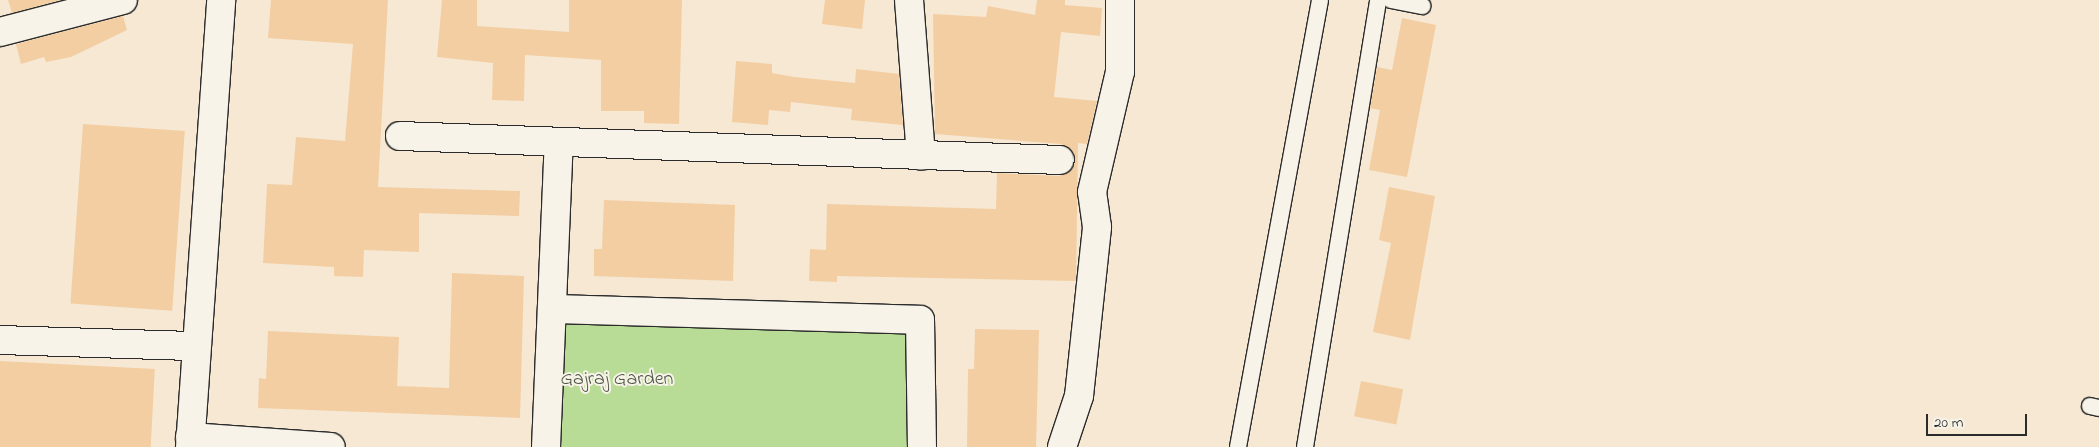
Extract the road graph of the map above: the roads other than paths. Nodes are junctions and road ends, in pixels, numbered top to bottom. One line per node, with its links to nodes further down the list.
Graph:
1 (122, 0): 9 (street)
2 (220, 0): 16 (street)
3 (909, 0): 12 (street)
4 (1120, 0): 21 (street)
5 (1320, 0): 22 (lane)
6 (1378, 0): 23 (lane)
7 (1392, 0): 8 (lane)
8 (1422, 6)
9 (0, 32)
10 (400, 136): 11 (street)
11 (558, 143): 12 (street); 14 (street)
12 (921, 156): 13 (street)
13 (1060, 160)
14 (552, 309): 19 (street); 20 (street)
15 (0, 340): 16 (street)
16 (196, 346): 17 (street)
17 (190, 442): 18 (street)
18 (331, 447)
19 (546, 447)
20 (922, 447)
21 (1062, 447)
22 (1238, 447)
23 (1305, 447)

